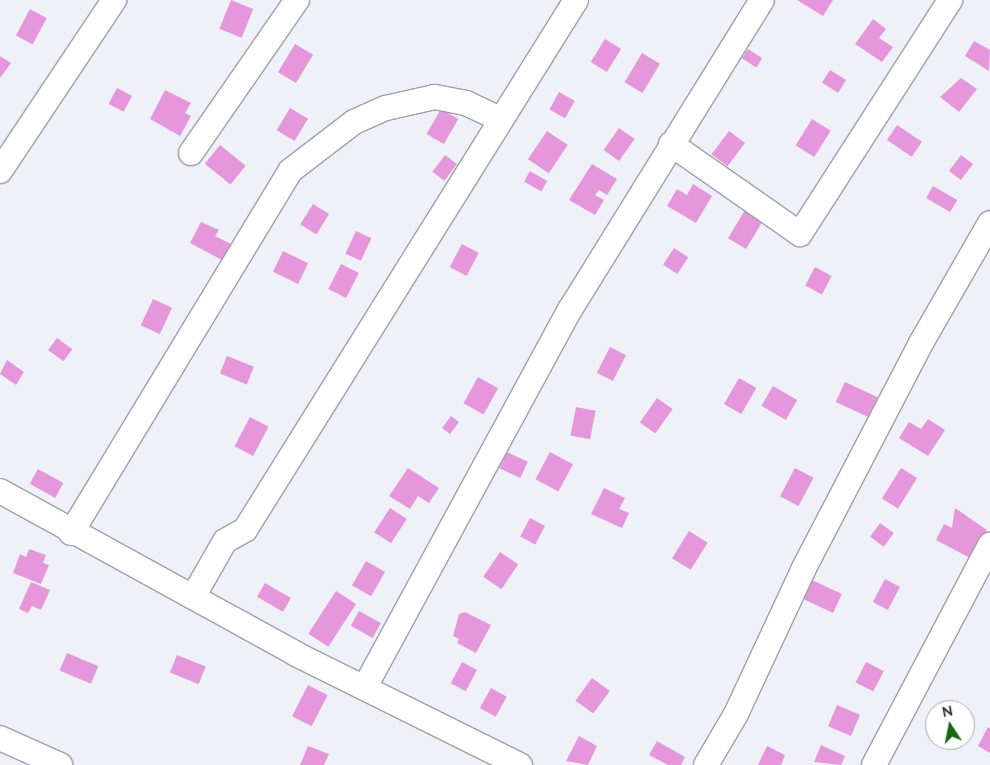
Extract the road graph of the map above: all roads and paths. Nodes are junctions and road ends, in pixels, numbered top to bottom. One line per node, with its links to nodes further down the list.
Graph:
1 (114, 0): 9 (street)
2 (298, 0): 8 (street)
3 (576, 0): 6 (street)
4 (762, 0): 7 (street)
5 (950, 0): 7 (street)
6 (501, 119): 12 (street); 14 (street)
7 (672, 144): 15 (street)
8 (191, 153)
9 (0, 171)
10 (990, 223): 19 (street)
11 (0, 491): 12 (street)
12 (71, 533): 14 (street)
13 (990, 545): 20 (street)
14 (193, 597): 15 (street)
15 (366, 685): 18 (street)
16 (0, 738): 17 (street)
17 (60, 765)
18 (520, 765)
19 (706, 765)
20 (874, 765)

